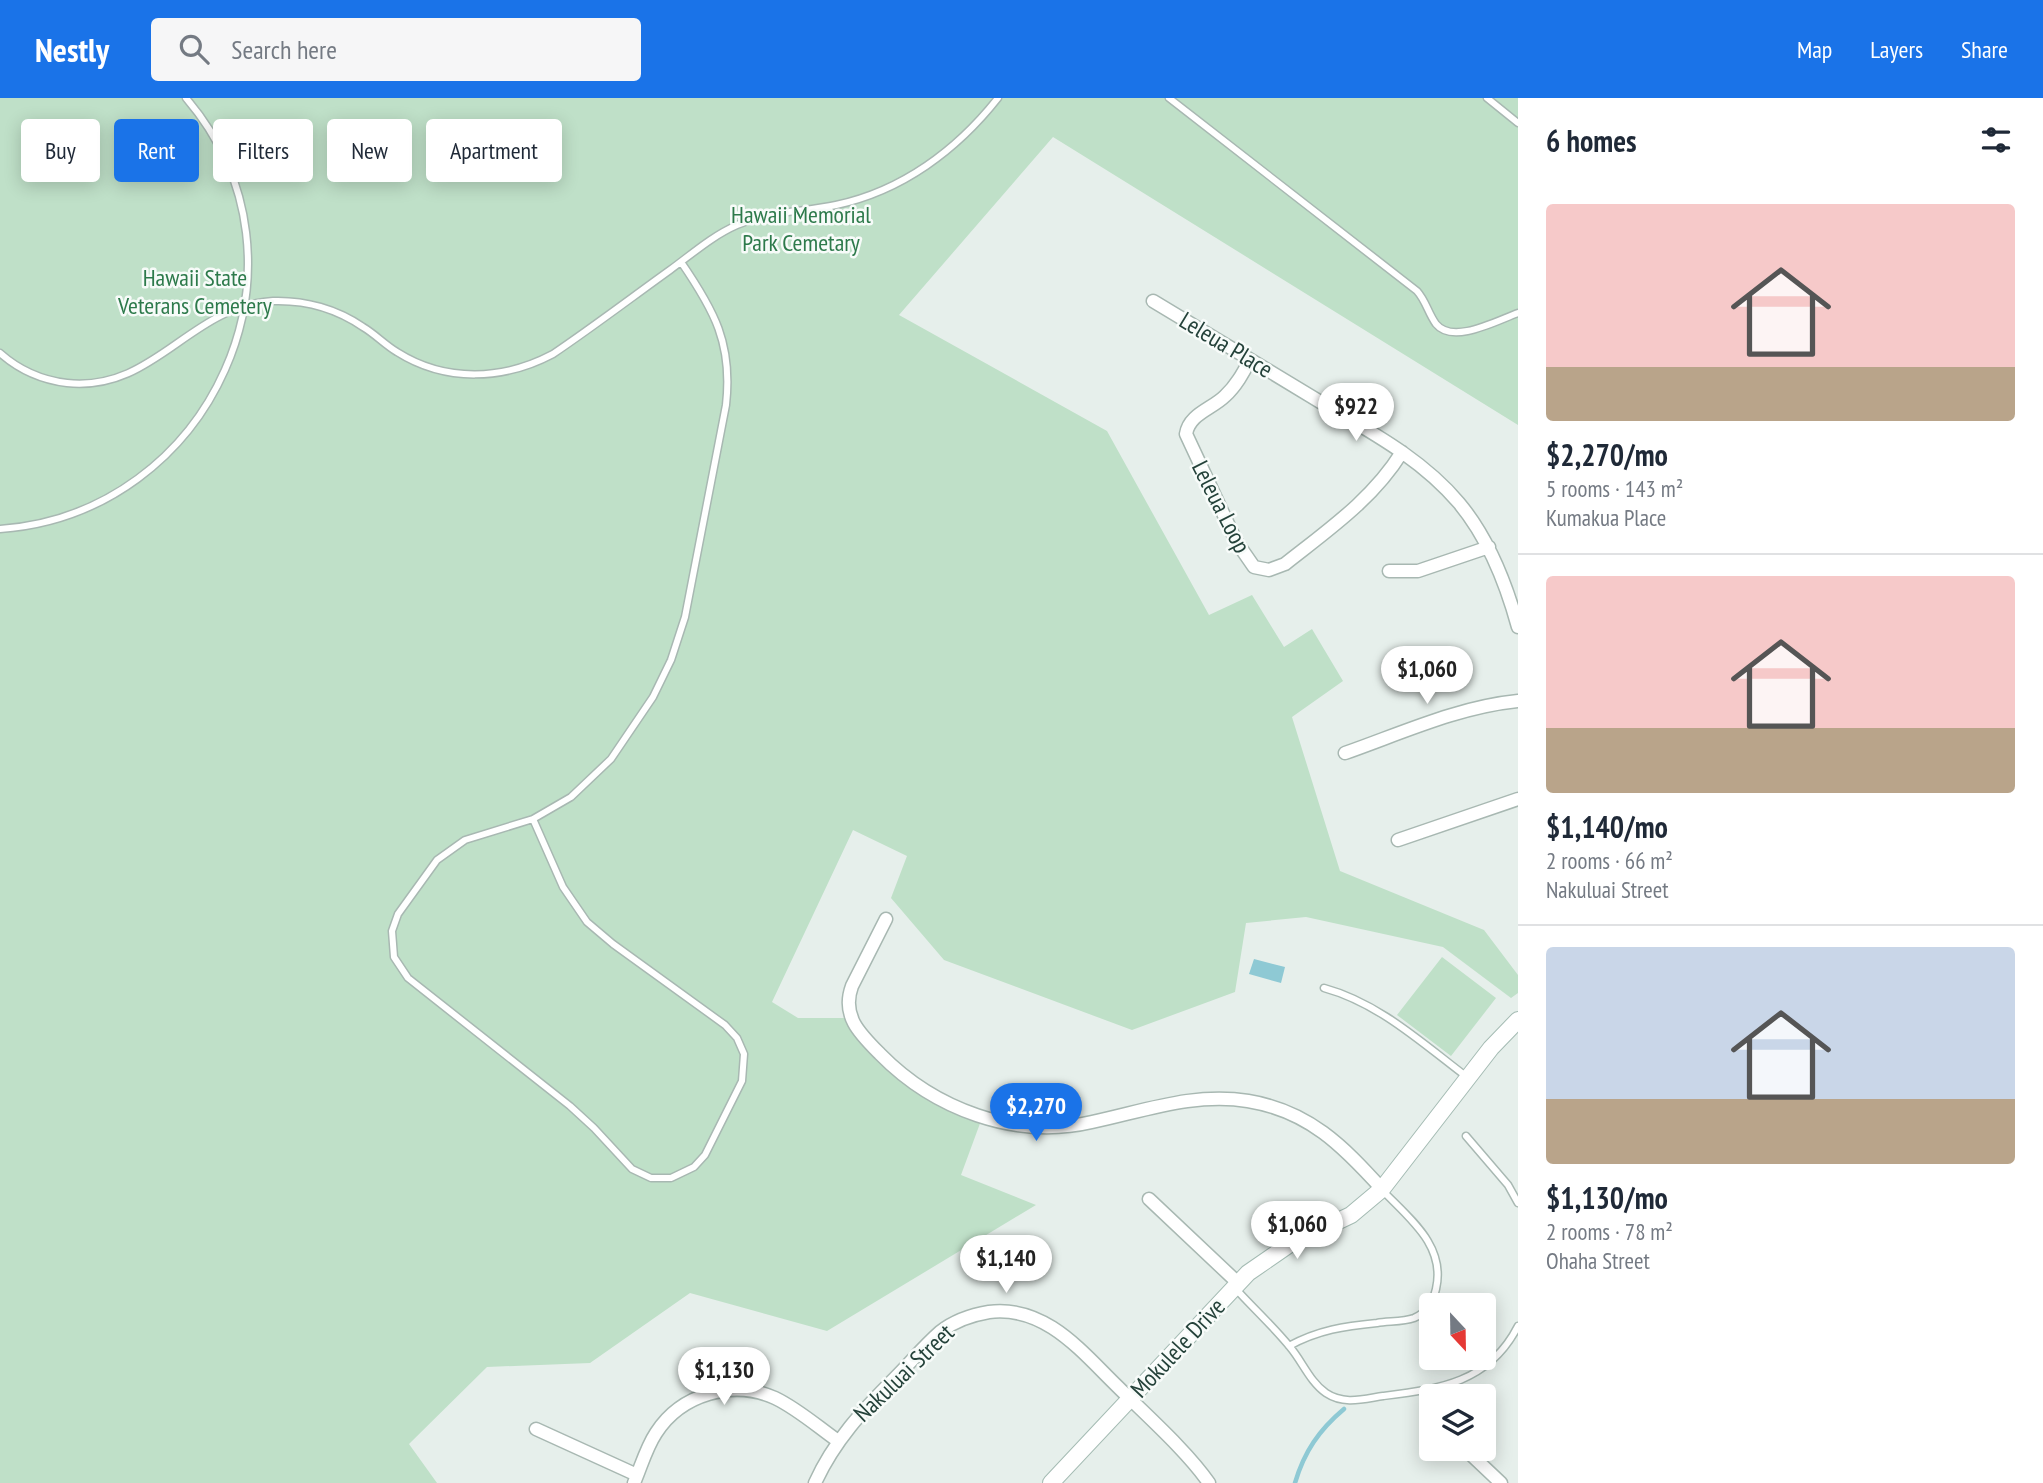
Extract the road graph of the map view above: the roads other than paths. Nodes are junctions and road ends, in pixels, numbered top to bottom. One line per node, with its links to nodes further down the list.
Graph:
1 (186, 98): 8 (lane)
2 (998, 98): 6 (lane)
3 (1169, 98): 9 (lane)
4 (1487, 98): 5 (lane)
5 (1518, 123)
6 (681, 262): 8 (lane); 20 (lane)
7 (1153, 301): 11 (street, Leleua Place)
8 (244, 307): 10 (lane); 13 (lane)
9 (1518, 313)
10 (0, 353)
11 (1250, 359): 12 (street, Leleua Place); 12 (street, Leleua Loop)
12 (1402, 452): 14 (street, Leleua Place)
13 (0, 529)
14 (1489, 547): 15 (street); 16 (street, Leleua Place)
15 (1390, 571)
16 (1518, 627)
17 (1518, 701): 18 (street)
18 (1345, 753)
19 (1518, 799): 21 (street)
20 (533, 819): 20 (lane)
21 (1398, 840)
22 (886, 919): 27 (street)
23 (1324, 988): 25 (lane)
24 (1518, 1020): 25 (street, Mokulele Drive)
25 (1468, 1078): 27 (street, Mokulele Drive)
26 (1466, 1136): 29 (lane)
27 (1382, 1189): 30 (street, Mokulele Drive); 32 (lane)
28 (1149, 1199): 30 (street)
29 (1518, 1203)
30 (1236, 1285): 32 (lane); 33 (street, Mokulele Drive)
31 (1518, 1326): 32 (lane)
32 (1289, 1346)
33 (1129, 1398): 35 (street, Nakuluai Street); 39 (street, Mokulele Drive); 40 (street, Nakuluai Street)
34 (536, 1429): 37 (street)
35 (838, 1441): 37 (street); 38 (street, Nakuluai Street)
36 (1478, 1461): 41 (street)
37 (636, 1479)
38 (815, 1483)
39 (1052, 1483)
40 (1209, 1483)
41 (1501, 1483)

